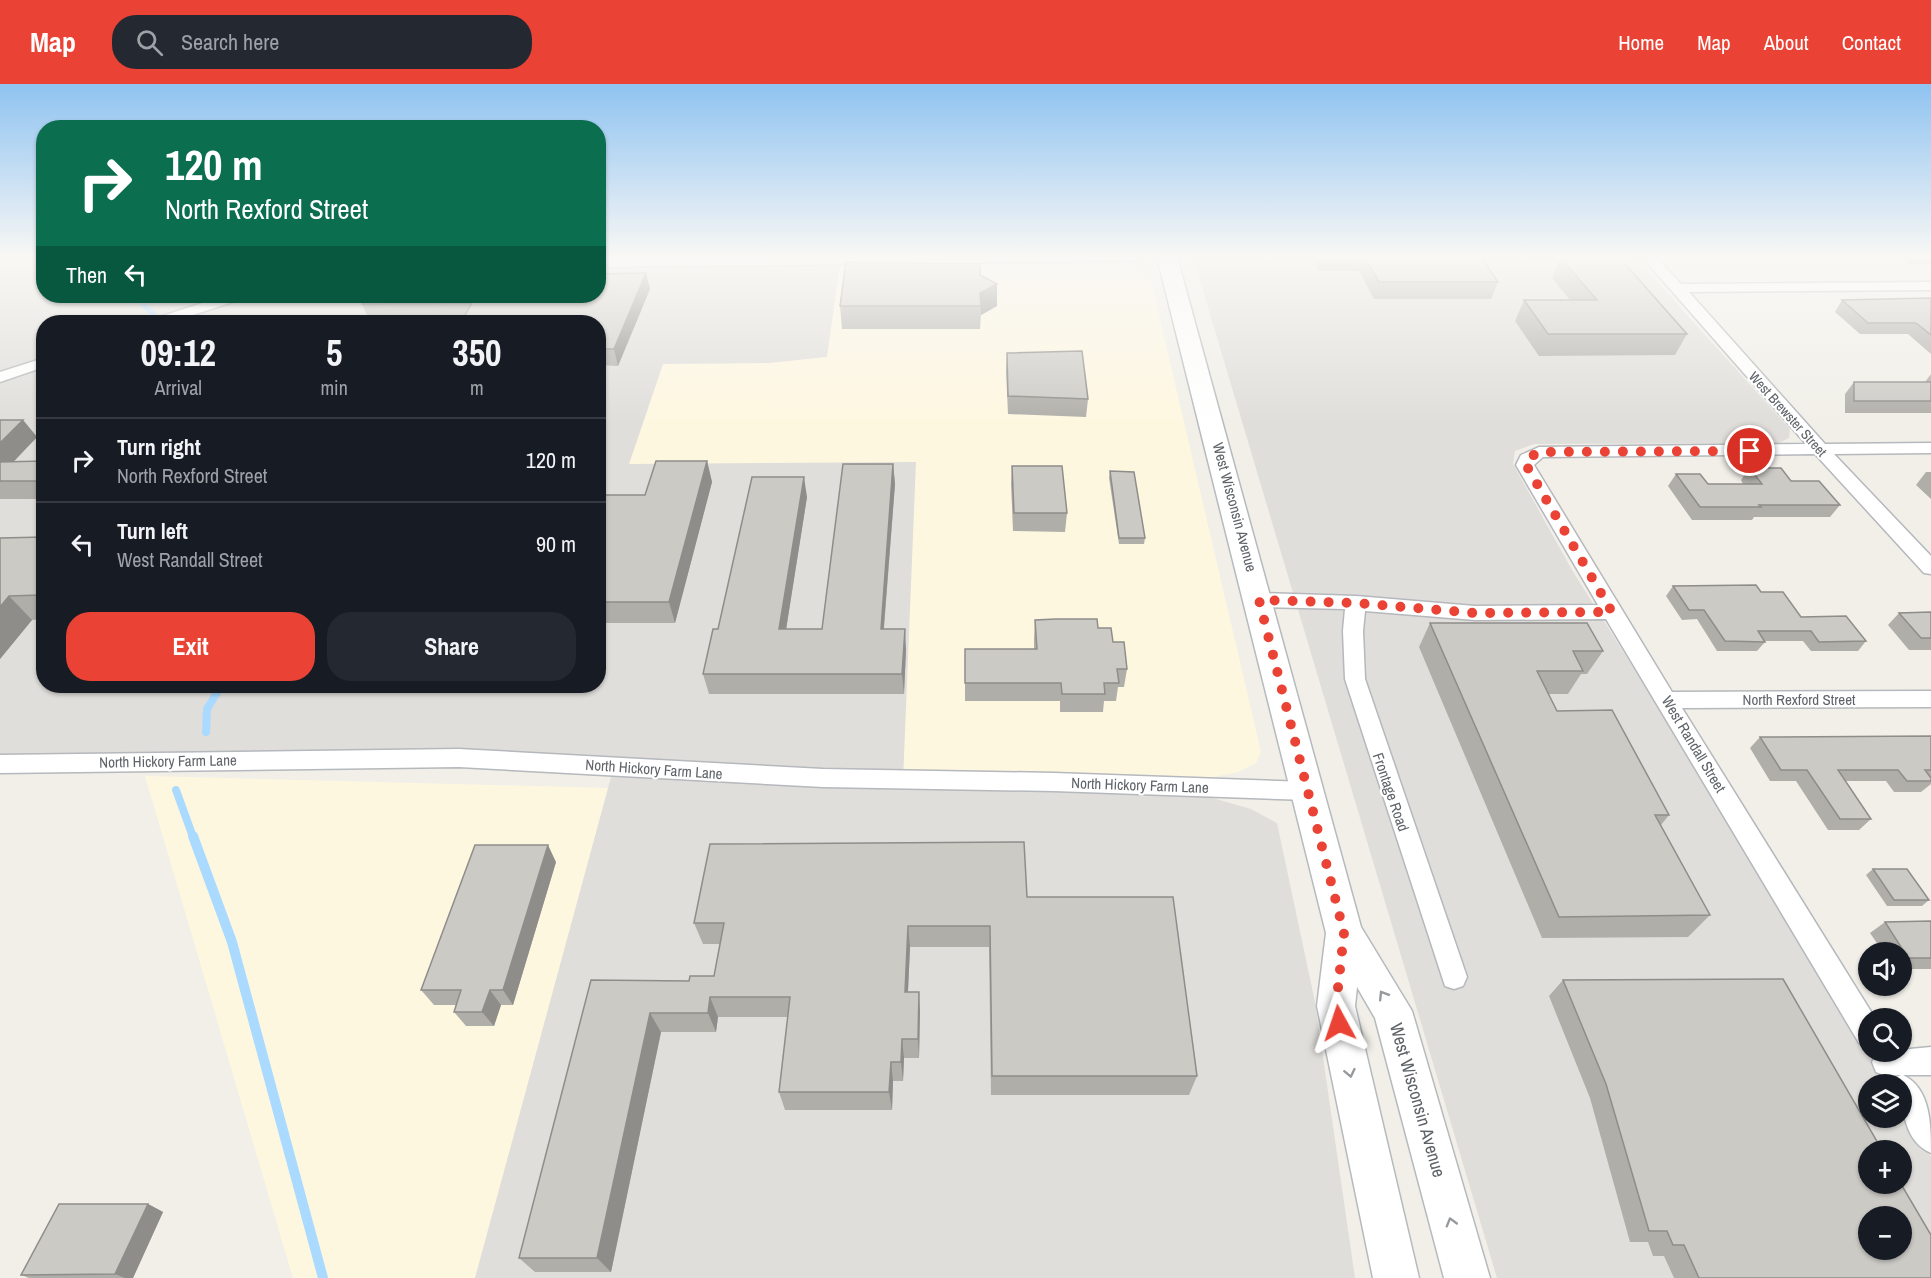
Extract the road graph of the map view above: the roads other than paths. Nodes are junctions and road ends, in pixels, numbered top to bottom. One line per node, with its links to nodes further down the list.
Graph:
1 (1182, 313): 8 (main road, West Wisconsin Avenue)
2 (1699, 313): 6 (street, West Brewster Street)
3 (36, 365): 4 (street)
4 (0, 376)
5 (1931, 448): 6 (street)
6 (1821, 450): 7 (street, West Brewster Street); 10 (street, West Randall Street)
7 (1931, 568)
8 (1259, 600): 9 (street); 14 (main road, West Wisconsin Avenue)
9 (1356, 603): 10 (street); 16 (street, Frontage Road)
10 (1612, 612): 12 (street, West Randall Street)
11 (1931, 699): 12 (street, North Rexford Street)
12 (1668, 700): 17 (street, West Randall Street)
13 (0, 764): 14 (street, North Hickory Farm Lane)
14 (1308, 791): 15 (main road, West Wisconsin Avenue)
15 (1344, 933): 22 (main road, West Wisconsin Avenue, one-way to 22); 23 (main road, West Wisconsin Avenue, one-way to 15)
16 (1454, 977)
17 (1858, 1016)
18 (1931, 1061): 19 (street)
19 (1888, 1066)
20 (1912, 1106): 21 (street)
21 (1931, 1138)
22 (1396, 1278)
23 (1467, 1278)

